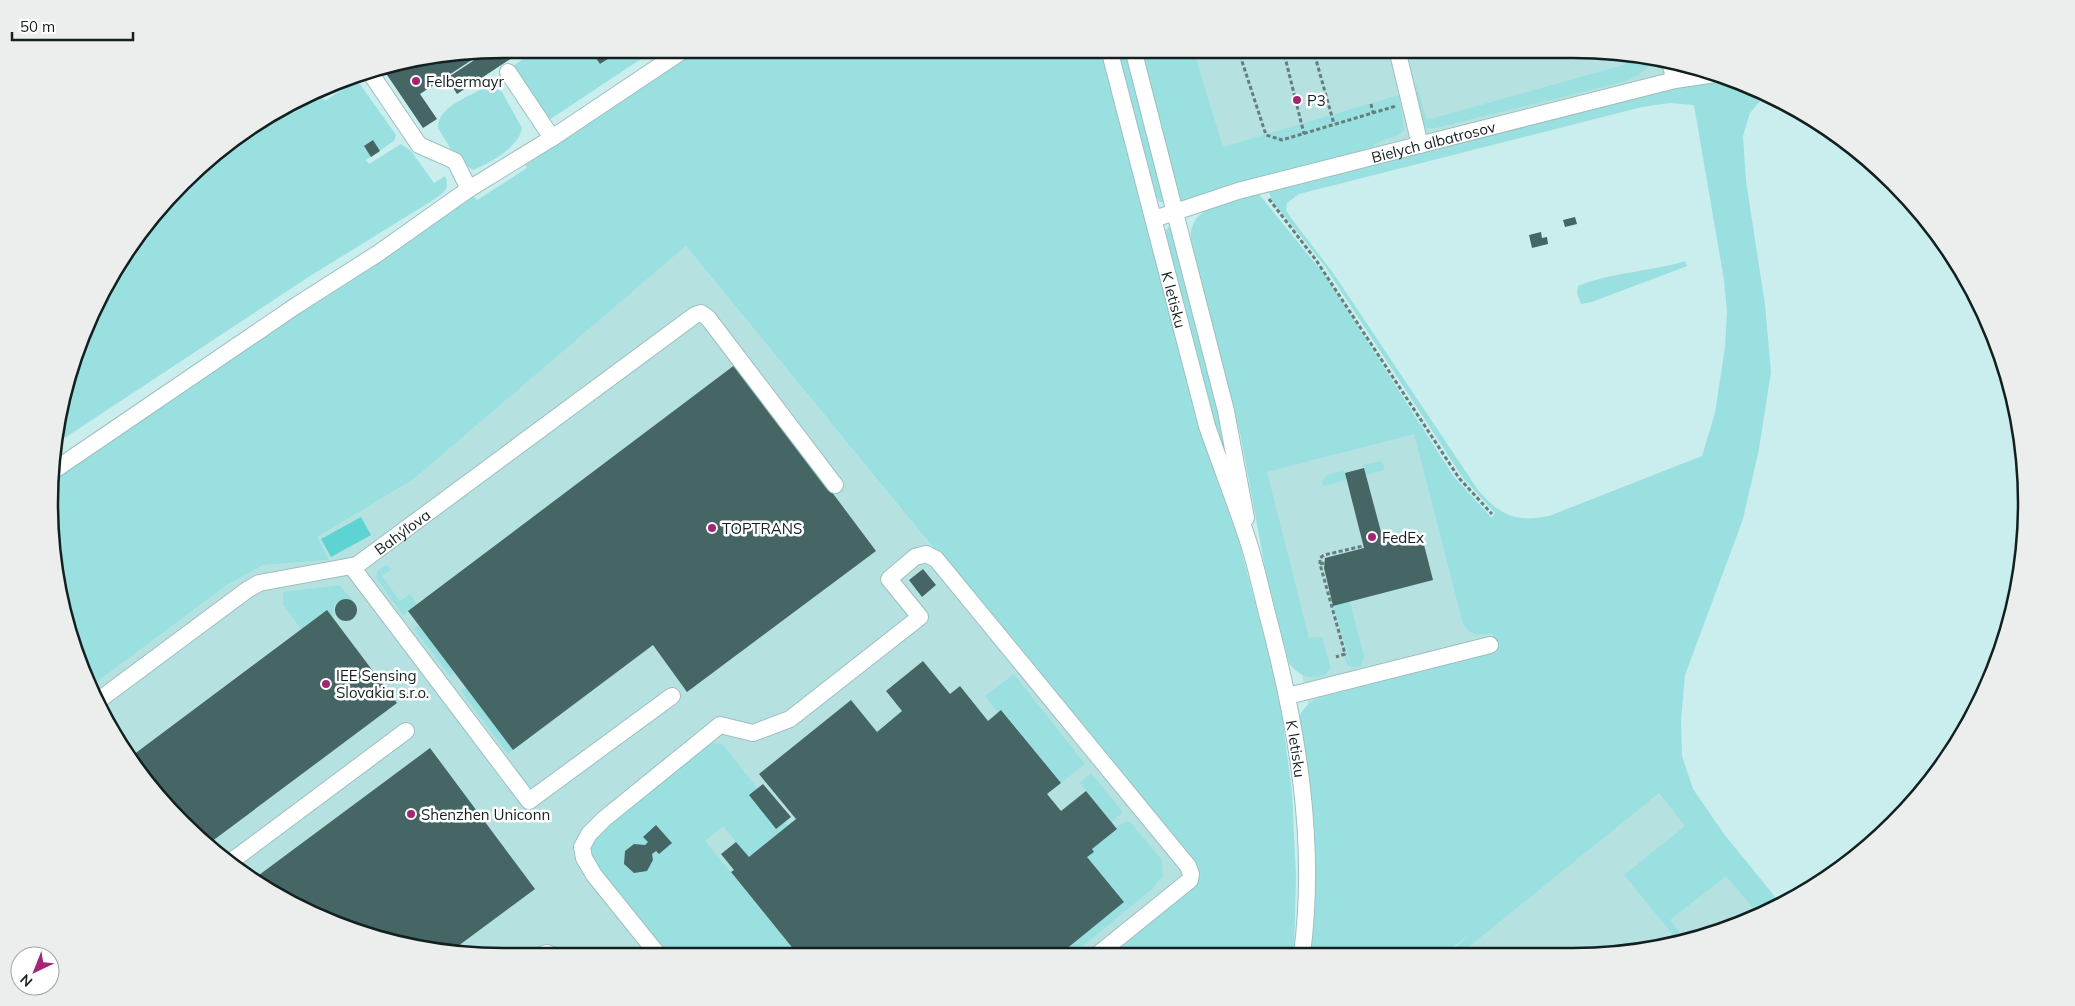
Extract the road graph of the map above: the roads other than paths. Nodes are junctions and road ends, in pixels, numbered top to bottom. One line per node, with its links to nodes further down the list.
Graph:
1 (672, 58): 10 (street)
2 (1111, 58): 14 (street, K letisku)
3 (1135, 58): 13 (street, K letisku)
4 (1399, 58): 11 (street)
5 (1672, 69): 9 (street)
6 (508, 72): 10 (street)
7 (1699, 76): 9 (street, Bielych albatrosov)
8 (373, 77): 12 (street)
9 (1675, 80): 11 (street, Bielych albatrosov)
10 (552, 138): 12 (street)
11 (1420, 145): 13 (street, Bielych albatrosov)
12 (469, 189): 15 (street)
13 (1176, 213): 14 (street, Bielych albatrosov); 17 (street, K letisku)
14 (1154, 219): 17 (street, K letisku)
15 (59, 467)
16 (835, 485): 18 (street, Bahýľova)
17 (1250, 548): 21 (street, K letisku)
18 (352, 567): 20 (street); 22 (street, Bahýľova)
19 (1490, 645): 21 (street)
20 (672, 696)
21 (1288, 696): 27 (street, K letisku)
22 (102, 698)
23 (406, 731): 24 (street)
24 (235, 858)
25 (653, 948): 26 (street)
26 (1106, 948)
27 (1302, 948)

